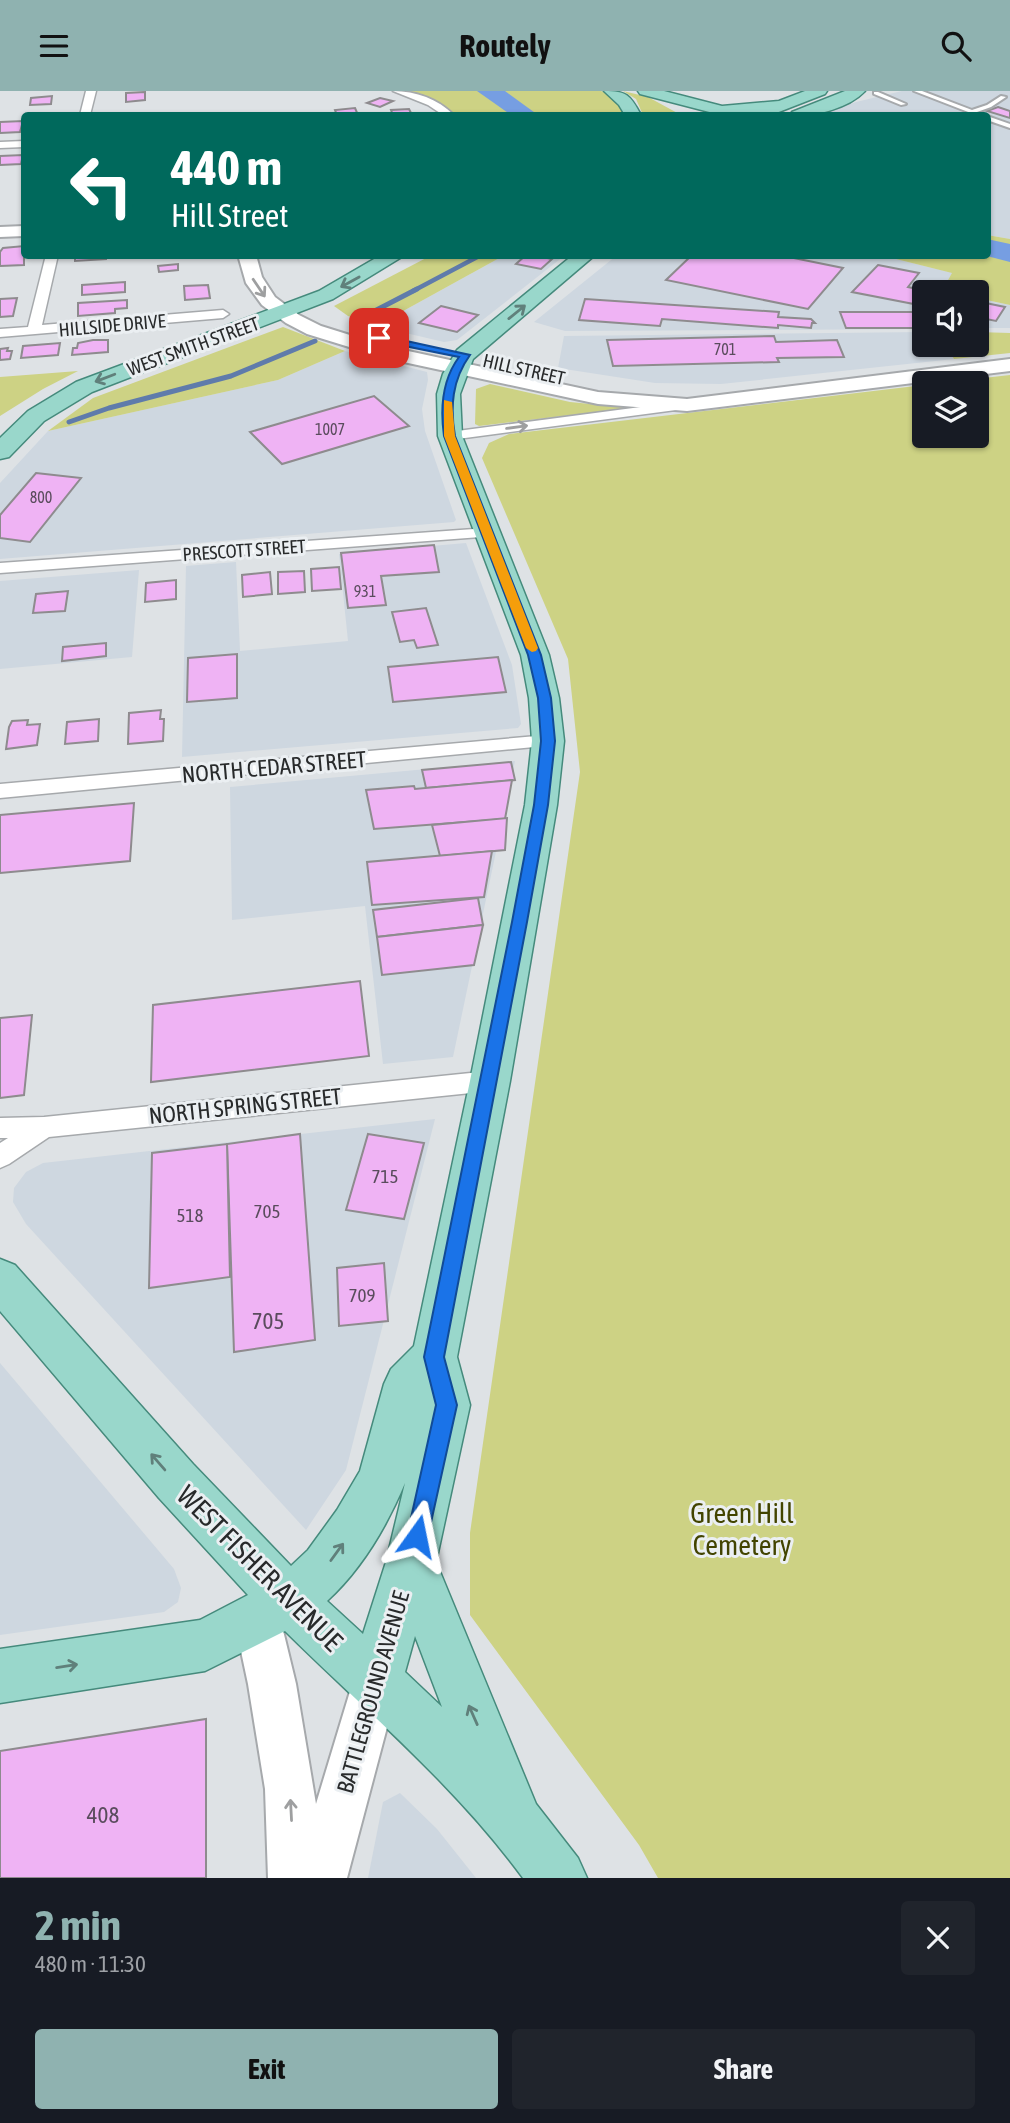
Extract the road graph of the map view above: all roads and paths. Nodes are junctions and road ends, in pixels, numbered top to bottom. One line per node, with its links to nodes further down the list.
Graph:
1 (91, 91): 13 (street)
2 (398, 91): 14 (street)
3 (612, 91): 15 (main road)
4 (645, 91): 12 (main road); 16 (main road)
5 (819, 91): 12 (main road)
6 (857, 91): 10 (main road)
7 (917, 91): 17 (lane)
8 (881, 92): 10 (main road); 11 (lane)
9 (1003, 97): 17 (lane)
10 (839, 101): 12 (main road)
11 (903, 104)
12 (792, 110)
13 (86, 112)
14 (445, 112)
15 (631, 112)
16 (685, 112)
17 (971, 112)
18 (991, 119): 19 (lane)
19 (1010, 126)
20 (21, 144): 21 (street)
21 (0, 145)
22 (21, 231): 23 (street)
23 (0, 232)
24 (51, 259): 30 (street)
25 (247, 259): 28 (street, HILL STREET, one-way to 28)
26 (389, 259): 28 (main road, WEST SMITH STREET, one-way to 28)
27 (581, 259): 32 (main road, one-way to 27)
28 (291, 303): 32 (street, HILL STREET); 37 (main road, WEST SMITH STREET, one-way to 37)
29 (223, 314): 30 (street, HILLSIDE DRIVE)
30 (34, 331): 31 (street, HILLSIDE DRIVE)
31 (0, 333)
32 (461, 361): 34 (street, HILL STREET); 35 (street, HILL STREET); 36 (main road, BATTLEGROUND AVENUE)
33 (1010, 365): 34 (street, HILL STREET)
34 (732, 398): 35 (street, HILL STREET)
35 (687, 405): 36 (street, HILL STREET, one-way to 35)
36 (450, 436): 38 (main road, BATTLEGROUND AVENUE)
37 (0, 452)
38 (488, 533): 39 (street, PRESCOTT STREET); 40 (main road, BATTLEGROUND AVENUE)
39 (0, 568)
40 (548, 741): 41 (street, NORTH CEDAR STREET); 42 (main road, BATTLEGROUND AVENUE)
41 (0, 791)
42 (490, 1081): 43 (street, NORTH SPRING STREET); 47 (main road, BATTLEGROUND AVENUE)
43 (44, 1127): 44 (street, NORTH SPRING STREET); 45 (street)
44 (0, 1128)
45 (0, 1157)
46 (0, 1279): 49 (main road, WEST FISHER AVENUE, one-way to 46)
47 (434, 1357): 48 (main road, BATTLEGROUND AVENUE); 49 (main road, one-way to 47)
48 (411, 1562): 51 (main road, BATTLEGROUND AVENUE); 52 (main road, one-way to 48)
49 (273, 1609): 50 (main road, one-way to 49); 51 (main road, WEST FISHER AVENUE); 53 (street, one-way to 49)
50 (0, 1676)
51 (375, 1682): 52 (main road, WEST FISHER AVENUE); 54 (street, BATTLEGROUND AVENUE)
52 (516, 1824): 55 (main road, WEST FISHER AVENUE)
53 (294, 1878)
54 (321, 1878)
55 (558, 1878)

